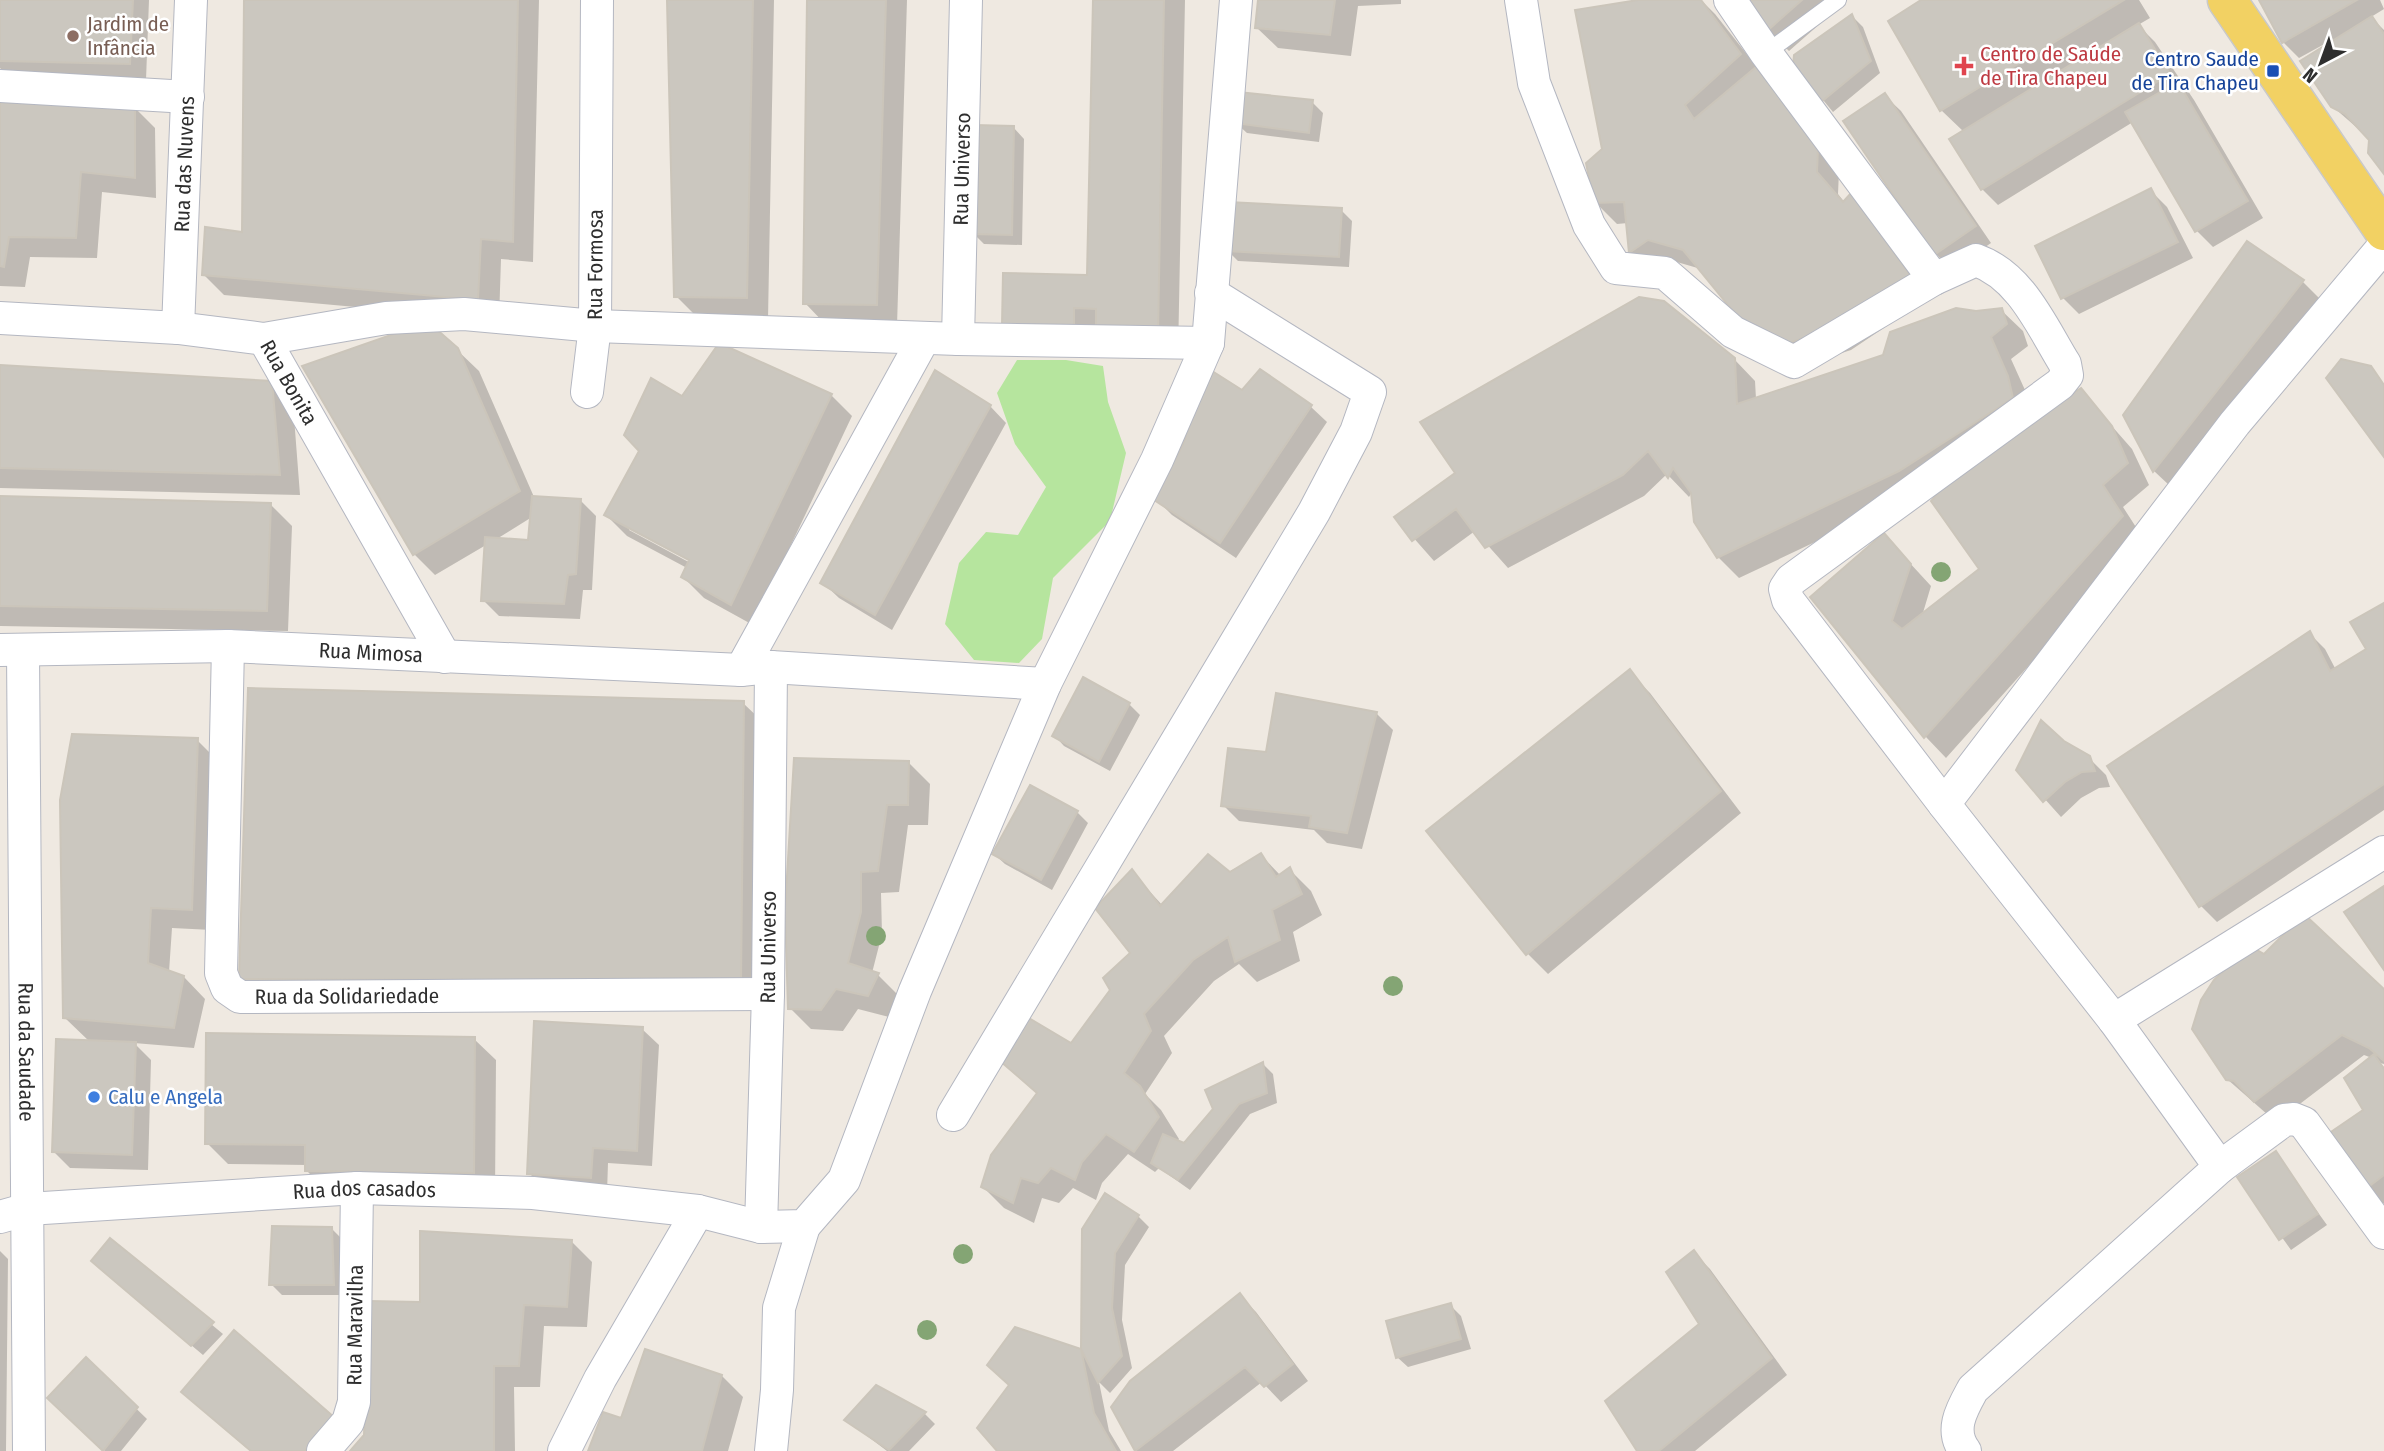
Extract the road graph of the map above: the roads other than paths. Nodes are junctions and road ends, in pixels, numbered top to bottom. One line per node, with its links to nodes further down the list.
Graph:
1 (191, 0): 11 (street, Rua das Nuvens)
2 (597, 0): 17 (street, Rua Formosa)
3 (966, 0): 21 (street, Rua Universo)
4 (1236, 0): 15 (street)
5 (1521, 0): 14 (street)
6 (1730, 0): 9 (street)
7 (1838, 0): 9 (lane)
8 (2227, 0): 12 (main road)
9 (1766, 53): 14 (street)
10 (0, 86): 11 (street)
11 (188, 97): 18 (street, Rua das Nuvens)
12 (2384, 231)
13 (2384, 246): 29 (street)
14 (1934, 279): 29 (street)
15 (1212, 293): 22 (street); 34 (street)
16 (0, 318): 18 (street, Rua Bonita)
17 (595, 326): 19 (street, Rua Formosa); 20 (street); 23 (street)
18 (178, 328): 20 (street, Rua Bonita)
19 (924, 338): 21 (street, Rua Formosa); 27 (street, Rua Universo)
20 (264, 339): 26 (street, Rua Bonita)
21 (958, 339): 22 (street, Rua Formosa)
22 (1208, 343): 28 (street)
23 (587, 392)
24 (228, 646): 25 (street, Rua Mimosa); 26 (street, Rua Mimosa); 32 (street, Rua da Solidariedade)
25 (12, 650): 31 (street, Rua da Saudade)
26 (445, 657): 27 (street, Rua Mimosa)
27 (756, 668): 28 (street, Rua Mimosa); 32 (street, Rua Universo)
28 (1045, 684): 39 (street)
29 (1944, 804): 33 (street)
30 (2384, 852): 33 (street)
31 (13, 916): 37 (street, Rua da Saudade)
32 (768, 994): 40 (street, Rua Universo)
33 (2115, 1020): 35 (street)
34 (953, 1115)
35 (2220, 1167): 41 (street); 46 (street)
36 (357, 1188): 37 (street, Rua dos casados); 38 (street, Rua dos casados); 43 (street, Rua Maravilha)
37 (9, 1209): 42 (street, Rua da Saudade)
38 (698, 1211): 40 (street, Rua dos casados); 44 (street)
39 (804, 1226): 40 (street, Rua dos casados); 45 (street)
40 (761, 1227)
41 (2384, 1233)
42 (29, 1451)
43 (323, 1451)
44 (564, 1451)
45 (771, 1451)
46 (1965, 1451)

